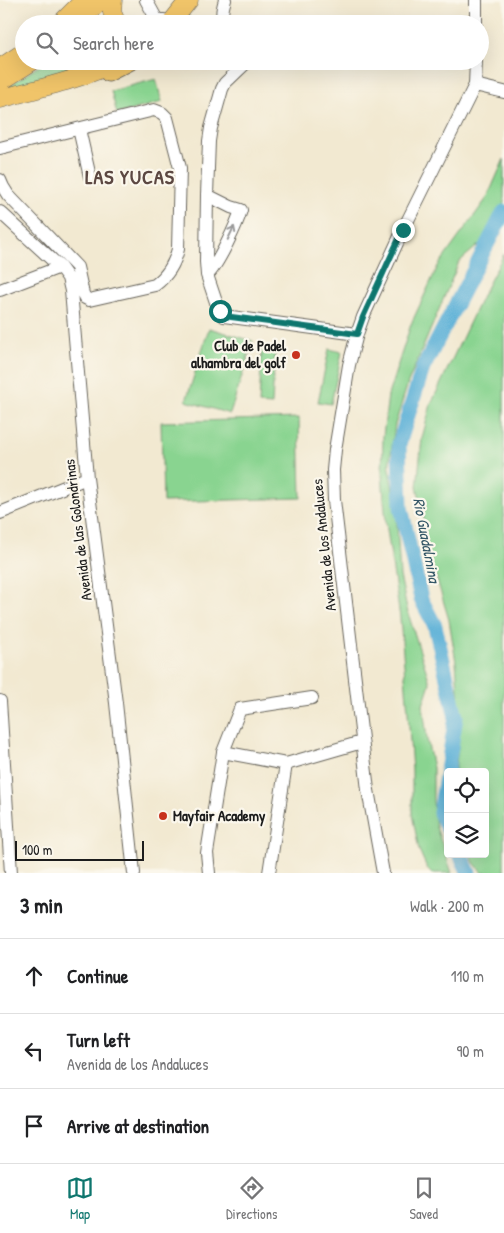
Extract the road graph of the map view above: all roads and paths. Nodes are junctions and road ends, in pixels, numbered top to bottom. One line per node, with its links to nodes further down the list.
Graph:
1 (84, 0): 11 (highway)
2 (102, 0): 12 (highway)
3 (113, 0): 13 (highway)
4 (146, 0): 14 (street)
5 (178, 0): 15 (highway)
6 (189, 0): 16 (highway)
7 (196, 0): 17 (main road)
8 (217, 0): 18 (street)
9 (225, 0): 19 (street)
10 (476, 0): 20 (street)
11 (69, 15)
12 (86, 15)
13 (113, 15)
14 (155, 15)
15 (171, 15)
16 (175, 15)
17 (178, 15)
18 (215, 15)
19 (222, 15)
20 (476, 15)
21 (15, 58): 22 (highway)
22 (0, 68)
23 (19, 70): 28 (highway)
24 (99, 70): 31 (highway)
25 (116, 70): 32 (main road)
26 (239, 70): 37 (street)
27 (476, 70): 29 (street, Avenida de los Andaluces)
28 (0, 82)
29 (476, 85): 30 (street); 42 (street, Avenida de los Andaluces)
30 (504, 92)
31 (0, 99)
32 (0, 107)
33 (79, 129): 34 (street); 35 (street); 36 (street)
34 (0, 148)
35 (90, 177)
36 (0, 180)
37 (206, 195): 40 (street); 40 (street, one-way to 37)
38 (0, 212): 39 (street, Avenida de las Golondrinas)
39 (60, 267): 41 (street); 43 (street, Avenida de las Golondrinas)
40 (207, 275): 42 (street)
41 (0, 290)
42 (357, 334): 47 (street, Avenida de los Andaluces)
43 (87, 478): 44 (street); 51 (street, Avenida de las Golondrinas)
44 (0, 513)
45 (312, 698): 48 (street)
46 (0, 701): 50 (street)
47 (362, 742): 49 (street); 54 (street, Avenida de los Andaluces)
48 (223, 752): 49 (street); 52 (street)
49 (286, 764): 53 (street)
50 (11, 873)
51 (134, 873)
52 (209, 873)
53 (268, 873)
54 (383, 873)

